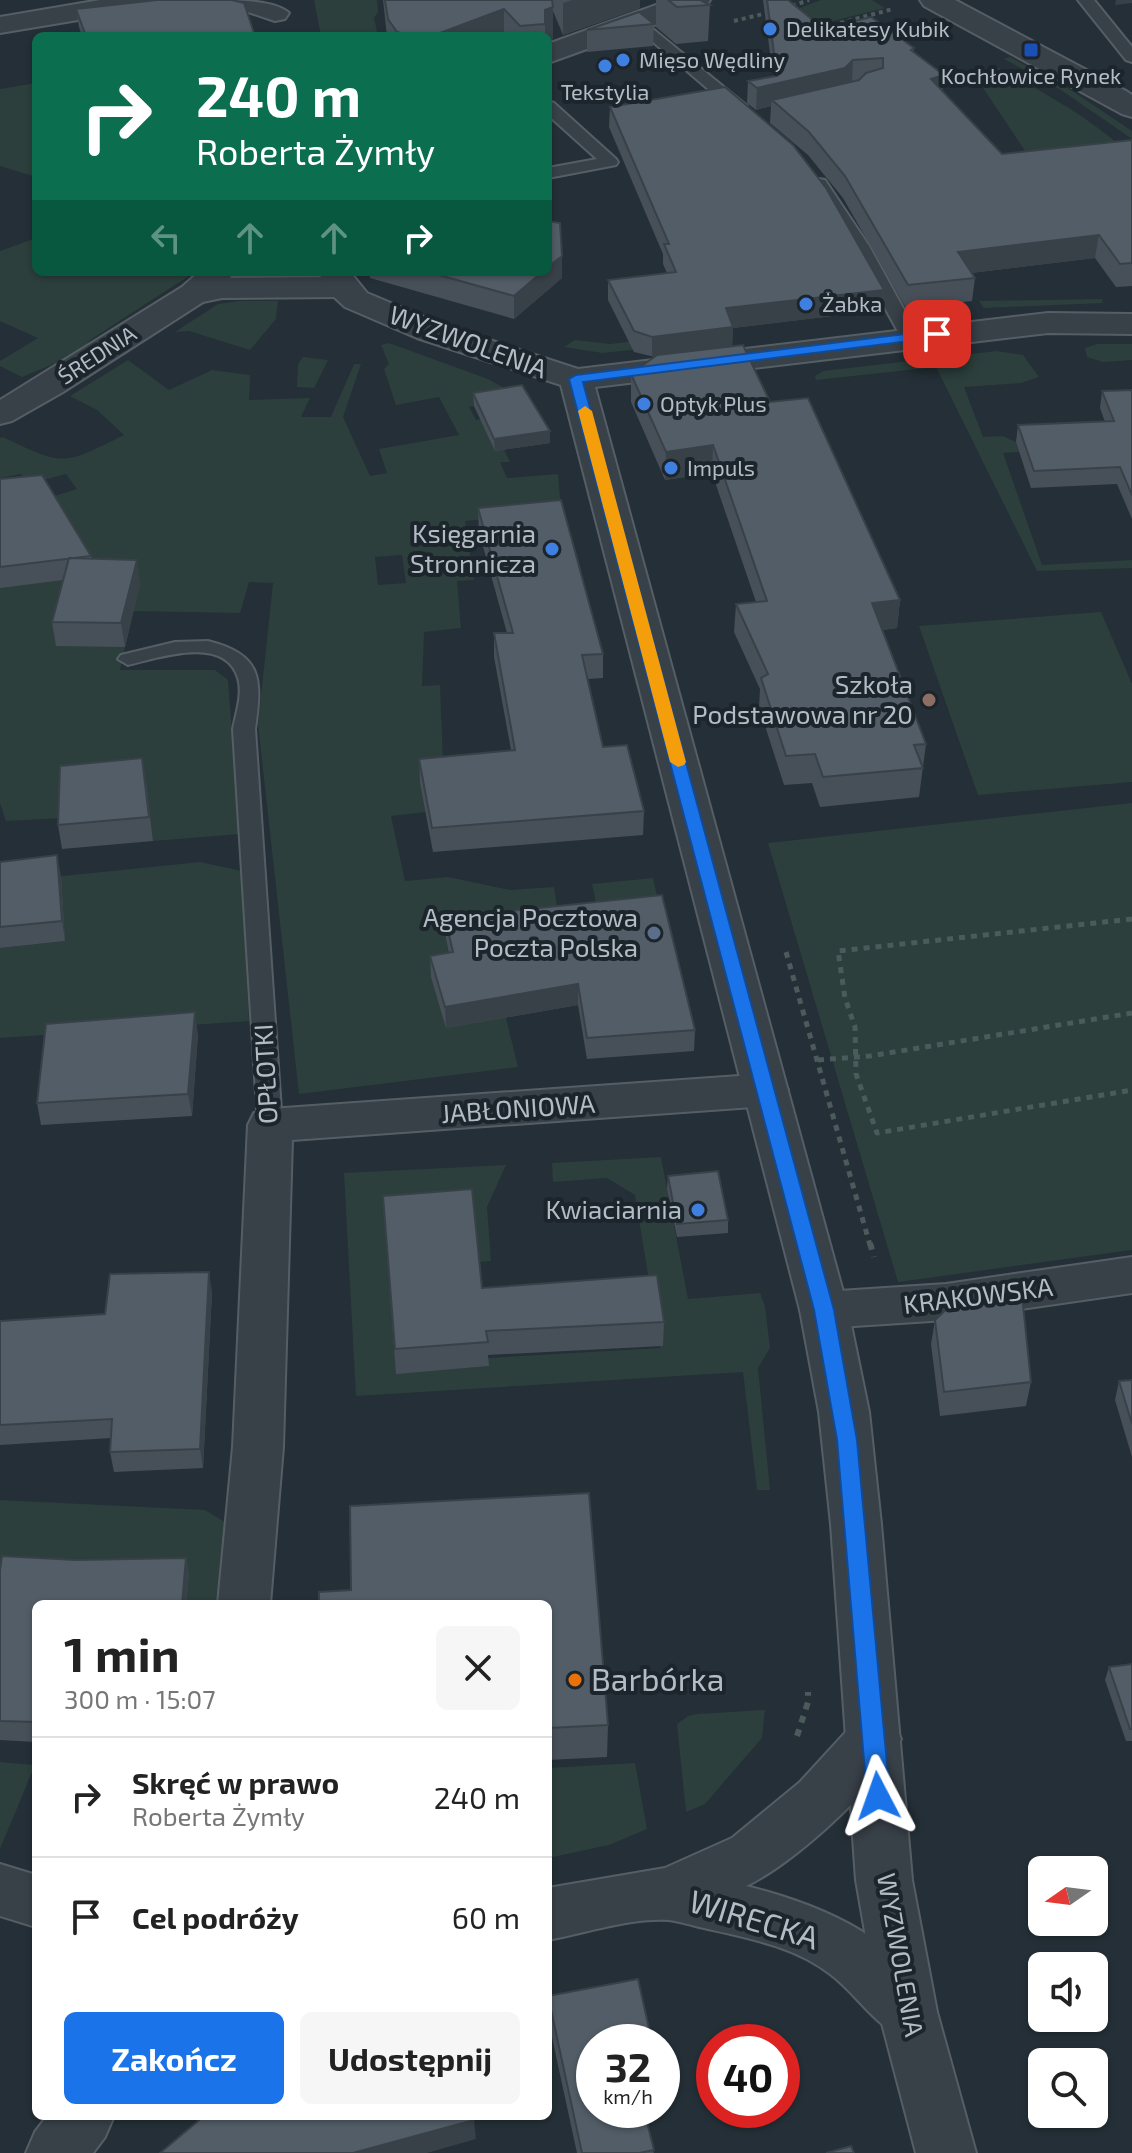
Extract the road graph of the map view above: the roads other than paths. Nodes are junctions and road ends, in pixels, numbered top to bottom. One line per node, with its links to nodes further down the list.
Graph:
1 (178, 0): 6 (street)
2 (226, 0): 7 (street)
3 (696, 0): 8 (street)
4 (1086, 0): 11 (lane)
5 (947, 2): 12 (street)
6 (122, 3): 9 (street)
7 (275, 16)
8 (637, 21): 10 (street); 14 (lane)
9 (0, 25)
10 (552, 53)
11 (1132, 57)
12 (1132, 108)
13 (552, 110): 16 (lane)
14 (752, 119)
15 (809, 171): 21 (lane)
16 (552, 172)
17 (213, 276): 19 (street, ŚREDNIA)
18 (338, 280): 19 (street, ŚREDNIA); 22 (street, WYZWOLENIA)
19 (193, 294): 23 (street, ŚREDNIA)
20 (1132, 324): 21 (street)
21 (910, 337): 22 (street)
22 (576, 379): 25 (street, WYZWOLENIA)
23 (0, 414)
24 (128, 659): 26 (lane, OPŁOTKI)
25 (766, 1090): 26 (street, JABŁONIOWA); 28 (street, WYZWOLENIA)
26 (270, 1125): 29 (street, OPŁOTKI)
27 (1132, 1275): 28 (street, KRAKOWSKA)
28 (824, 1310): 30 (street, WYZWOLENIA)
29 (244, 1600)
30 (874, 1739): 32 (street, WIRECKA); 35 (street, WYZWOLENIA)
31 (0, 1890): 33 (street)
32 (669, 1894): 34 (street, WIRECKA); 35 (street, WIRECKA)
33 (32, 1900)
34 (552, 1913)
35 (908, 2012): 38 (street, WYZWOLENIA)
36 (81, 2120): 37 (street)
37 (56, 2153)
38 (946, 2153)

